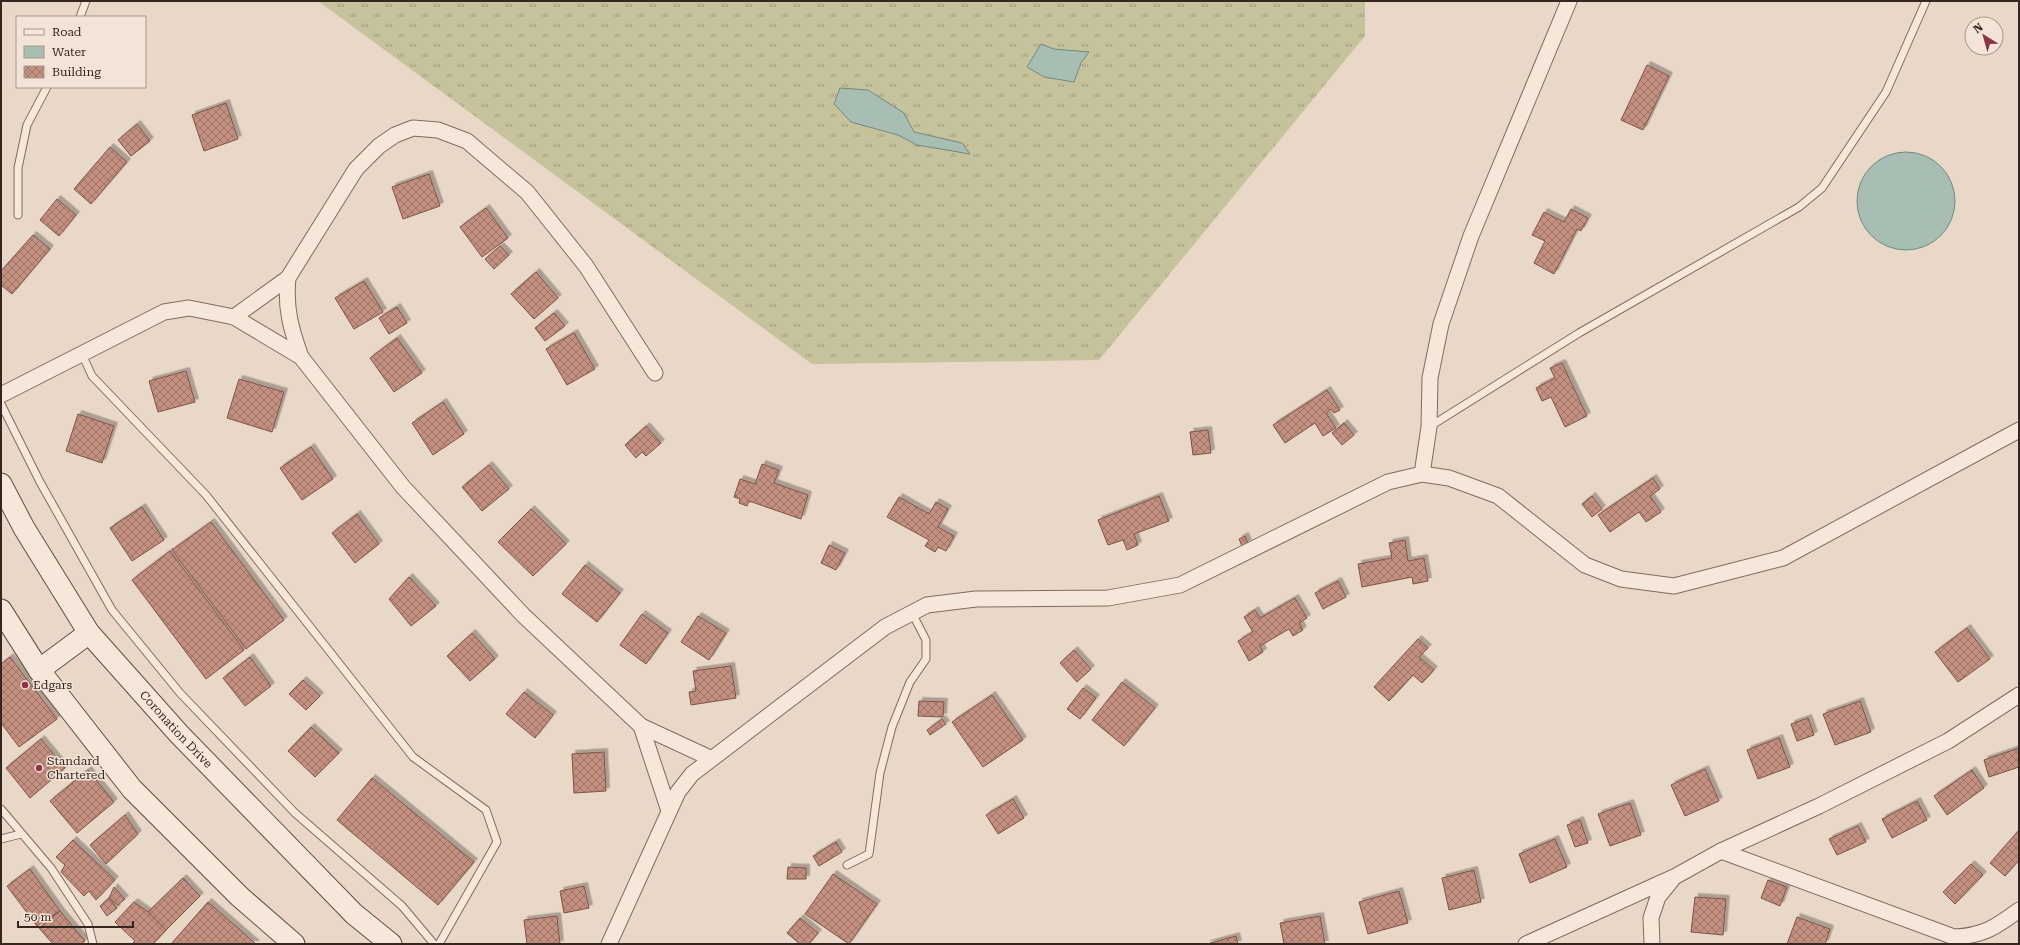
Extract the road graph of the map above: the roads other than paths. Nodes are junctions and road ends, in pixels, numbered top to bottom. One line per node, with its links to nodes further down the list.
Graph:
1 (86, 1): 4 (lane)
2 (1569, 1): 14 (street)
3 (1926, 1): 14 (lane)
4 (80, 16)
5 (46, 88): 6 (lane)
6 (18, 216)
7 (288, 278): 8 (street); 10 (street); 11 (street)
8 (234, 317): 9 (street); 10 (street)
9 (82, 354): 12 (street); 37 (lane)
10 (302, 357): 23 (street)
11 (655, 373)
12 (1, 395)
13 (1, 404): 36 (lane)
14 (1429, 427): 16 (street)
15 (2019, 430): 16 (street)
16 (1422, 474): 19 (street)
17 (1, 484): 20 (street, Coronation Drive)
18 (1, 610): 21 (street)
19 (912, 613): 24 (street); 30 (lane)
20 (89, 633): 21 (street); 35 (street, Coronation Drive)
21 (39, 670): 34 (street)
22 (2019, 695): 29 (street)
23 (641, 726): 24 (street); 26 (street)
24 (710, 758): 26 (street)
25 (1, 809): 27 (lane)
26 (669, 810): 38 (street)
27 (21, 834): 28 (lane); 33 (lane)
28 (1, 839)
29 (1721, 851): 31 (street); 32 (street)
30 (847, 865)
31 (1676, 876): 39 (street); 40 (street)
32 (2019, 910)
33 (93, 944)
34 (294, 944)
35 (390, 944)
36 (434, 944)
37 (439, 944)
38 (609, 944)
39 (1526, 944)
40 (1652, 944)

